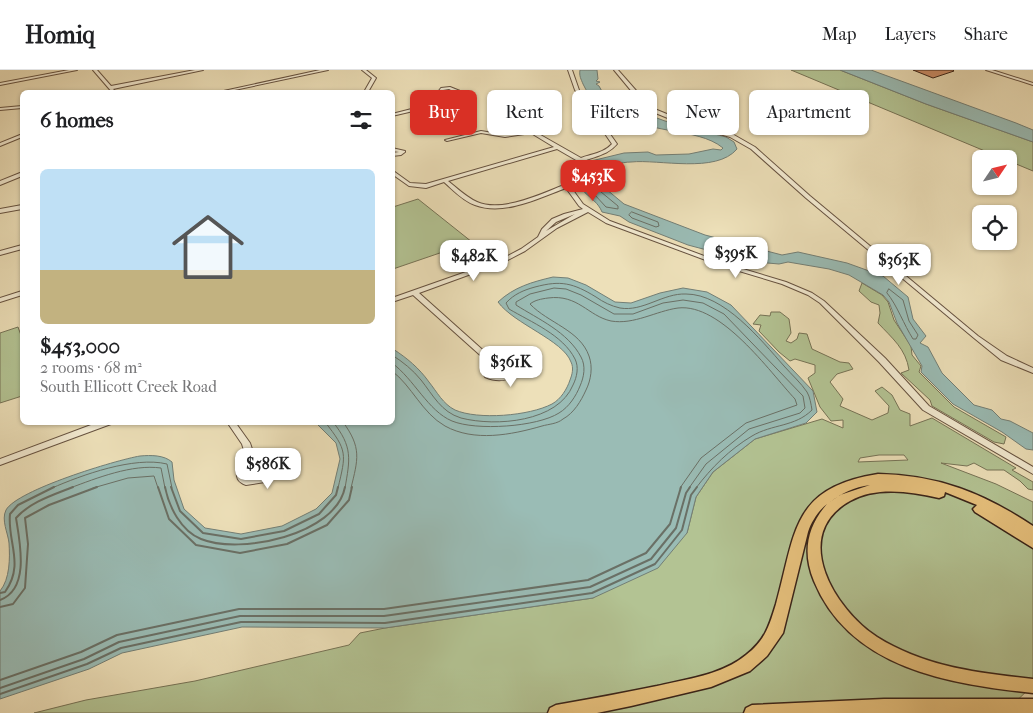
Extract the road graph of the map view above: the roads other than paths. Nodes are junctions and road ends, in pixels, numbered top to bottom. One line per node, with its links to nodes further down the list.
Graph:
1 (76, 70): 9 (street)
2 (95, 70): 11 (street)
3 (201, 70): 11 (street)
4 (326, 70): 12 (street)
5 (364, 70): 13 (street)
6 (570, 70): 25 (street)
7 (616, 70): 41 (street)
8 (988, 70): 10 (street)
9 (0, 84)
10 (1033, 84)
11 (110, 88)
12 (231, 90)
13 (367, 90)
14 (458, 99): 14 (street)
15 (20, 107): 16 (street)
16 (0, 109)
17 (410, 111): 18 (street)
18 (395, 114)
19 (20, 137): 21 (street)
20 (447, 140): 22 (street)
21 (0, 145)
22 (558, 148): 25 (street); 28 (street)
23 (395, 150): 24 (street)
24 (395, 155)
25 (580, 160): 30 (street)
26 (395, 174): 28 (street)
27 (20, 175): 29 (street)
28 (445, 181): 30 (street)
29 (0, 183)
30 (567, 186): 32 (street)
31 (20, 207): 33 (street)
32 (587, 210): 36 (street); 46 (street)
33 (0, 211)
34 (20, 248): 35 (street)
35 (0, 253)
36 (414, 292): 38 (street); 40 (street)
37 (20, 294): 39 (street)
38 (395, 299)
39 (0, 300)
40 (493, 363)
41 (1033, 372)
42 (100, 425): 44 (street)
43 (232, 425): 45 (street)
44 (0, 462)
45 (252, 462)
46 (1033, 471)
47 (1033, 533): 51 (highway)
48 (1033, 543): 49 (highway)
49 (1026, 685)
50 (1033, 707): 52 (highway)
51 (556, 713)
52 (752, 713)

